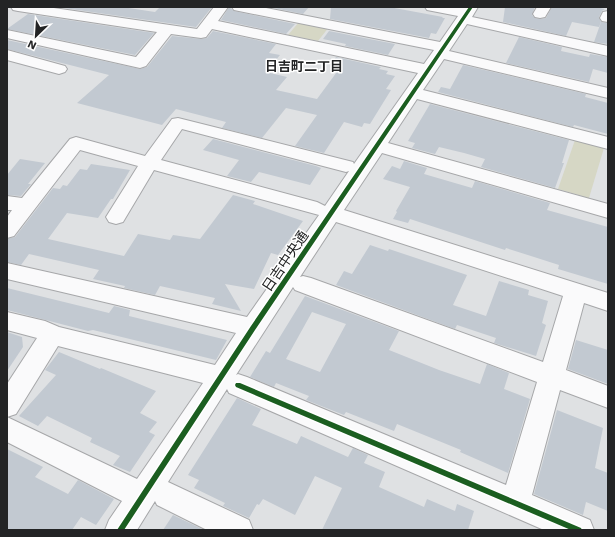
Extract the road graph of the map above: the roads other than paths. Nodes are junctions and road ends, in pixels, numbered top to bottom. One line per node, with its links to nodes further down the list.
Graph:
1 (20, 7): 5 (street); 7 (street)
2 (221, 7): 8 (street)
3 (239, 7): 13 (street)
4 (432, 7): 6 (street)
5 (89, 12): 9 (street)
6 (467, 13): 11 (street); 13 (street, 日吉中央通)
7 (7, 20)
8 (208, 24): 9 (street); 13 (street)
9 (167, 29): 10 (street)
10 (7, 34)
11 (608, 51)
12 (7, 55): 14 (street)
13 (437, 57): 15 (street, 日吉中央通); 16 (street)
14 (59, 69)
15 (413, 93): 17 (street); 18 (street, 日吉中央通)
16 (608, 93)
17 (608, 143)
18 (378, 146): 23 (street, 日吉中央通); 24 (street)
19 (149, 163): 20 (street); 22 (street); 23 (street); 25 (street)
20 (346, 166)
21 (7, 202): 22 (street)
22 (27, 206): 26 (street)
23 (325, 211): 29 (street); 32 (street, 日吉中央通)
24 (608, 211)
25 (116, 217)
26 (7, 231)
27 (7, 272): 32 (street)
28 (303, 284): 34 (street)
29 (576, 291): 30 (street); 34 (street)
30 (608, 302)
31 (7, 321): 33 (street)
32 (253, 328): 35 (street, 日吉中央通)
33 (52, 335): 35 (street); 37 (street)
34 (550, 376): 36 (street); 40 (street)
35 (230, 381): 39 (street, 日吉中央通); 40 (street)
36 (608, 397)
37 (7, 406)
38 (7, 429): 39 (street)
39 (155, 495): 41 (street, 日吉中央通); 42 (street)
40 (515, 503): 43 (street)
41 (120, 530)
42 (238, 530)
43 (579, 530)

